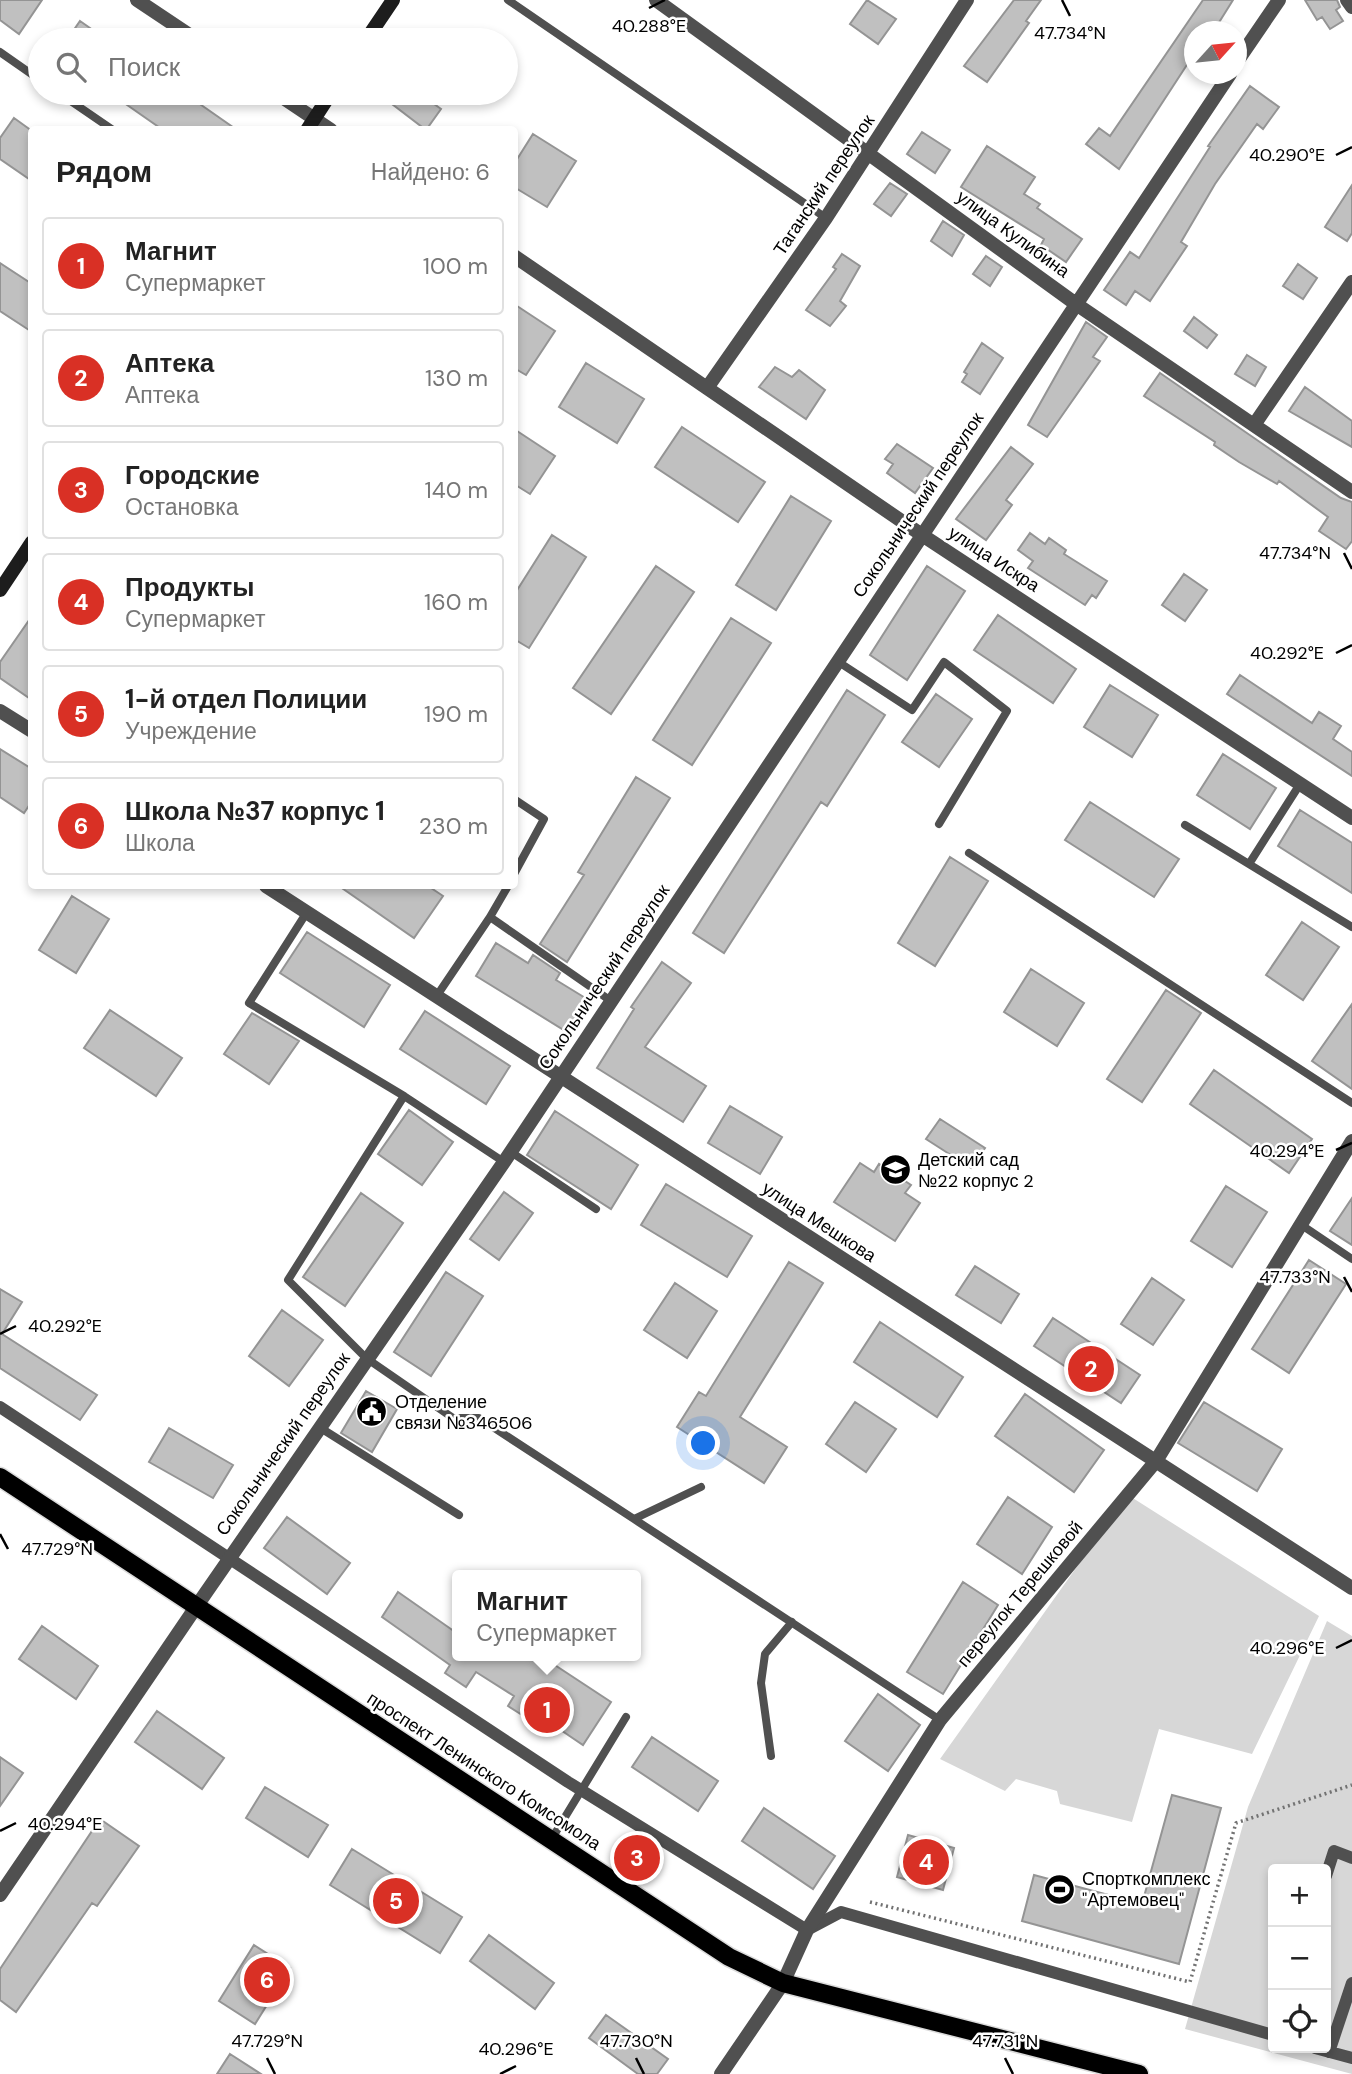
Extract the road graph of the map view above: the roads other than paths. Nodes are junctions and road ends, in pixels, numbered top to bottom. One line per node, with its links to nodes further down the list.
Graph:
1 (137, 0): 9 (street)
2 (393, 0): 10 (main road)
3 (508, 0): 21 (lane)
4 (656, 0): 20 (street, улица Кулибина)
5 (967, 0): 20 (street, Таганский переулок)
6 (1279, 0): 11 (street)
7 (1347, 0): 8 (street)
8 (1352, 7)
9 (179, 28)
10 (374, 28)
11 (1247, 48)
12 (0, 52): 13 (lane)
13 (28, 72)
14 (1223, 84): 24 (street, Сокольнический переулок)
15 (77, 105): 19 (lane)
16 (289, 105): 18 (street)
17 (323, 105): 18 (main road)
18 (310, 124)
19 (107, 126)
20 (869, 154): 21 (street, Таганский переулок); 24 (street, улица Кулибина)
21 (826, 218): 25 (street, Таганский переулок)
22 (518, 259): 25 (street, улица Искра)
23 (1352, 282): 26 (street)
24 (1076, 304): 26 (street, улица Кулибина); 28 (street, Сокольнический переулок)
25 (707, 388): 28 (street, улица Искра)
26 (1254, 425): 27 (street, улица Кулибина)
27 (1352, 492)
28 (922, 535): 31 (street, Сокольнический переулок); 34 (street, улица Искра)
29 (28, 548): 30 (main road)
30 (0, 590)
31 (837, 662): 37 (lane); 48 (street, Сокольнический переулок)
32 (0, 711): 33 (street)
33 (28, 728)
34 (1300, 784): 36 (street, улица Искра); 40 (lane)
35 (518, 802): 41 (lane)
36 (1352, 818)
37 (939, 824)
38 (1185, 825): 40 (lane)
39 (969, 853): 51 (lane)
40 (1249, 864): 46 (lane)
41 (518, 867)
42 (272, 889): 44 (street, улица Мешкова)
43 (506, 889): 45 (lane)
44 (307, 912): 47 (street, улица Мешкова); 50 (lane)
45 (491, 917): 47 (lane); 48 (lane)
46 (1352, 928)
47 (436, 997): 49 (street, улица Мешкова)
48 (611, 1000): 49 (street, Сокольнический переулок)
49 (559, 1078): 53 (street, Сокольнический переулок); 60 (street, улица Мешкова)
50 (404, 1096): 53 (lane); 57 (lane)
51 (1352, 1103)
52 (1352, 1140): 55 (street, переулок Терешковой)
53 (507, 1157): 54 (lane); 57 (street, Сокольнический переулок)
54 (596, 1209)
55 (1300, 1224): 56 (lane); 60 (street, переулок Терешковой)
56 (1352, 1259)
57 (366, 1358): 59 (street, Сокольнический переулок); 64 (lane)
58 (0, 1407): 65 (street)
59 (318, 1427): 63 (lane); 65 (street, Сокольнический переулок)
60 (1156, 1461): 66 (street, улица Мешкова); 70 (street, переулок Терешковой)
61 (0, 1477): 67 (main road, проспект Ленинского Комсомола)
62 (701, 1487): 64 (lane)
63 (459, 1515)
64 (634, 1519): 68 (lane)
65 (228, 1559): 67 (street, Сокольнический переулок); 72 (street)
66 (1352, 1588)
67 (196, 1607): 73 (main road, проспект Ленинского Комсомола); 76 (street, Сокольнический переулок)
68 (792, 1622): 70 (lane); 71 (lane)
69 (626, 1717): 72 (lane)
70 (940, 1720): 77 (street, переулок Терешковой)
71 (771, 1756)
72 (581, 1791): 73 (lane); 77 (street)
73 (551, 1840): 78 (main road, проспект Ленинского Комсомола)
74 (1352, 1858): 75 (street)
75 (1330, 1864)
76 (0, 1895)
77 (807, 1930): 78 (street, переулок Терешковой); 80 (street)
78 (783, 1983): 84 (street, переулок Терешковой); 85 (main road, проспект Ленинского Комсомола)
79 (1352, 1983): 81 (street)
80 (1268, 2034)
81 (1331, 2046)
82 (1331, 2053): 83 (street)
83 (1352, 2058)
84 (721, 2074)
85 (1139, 2074)

